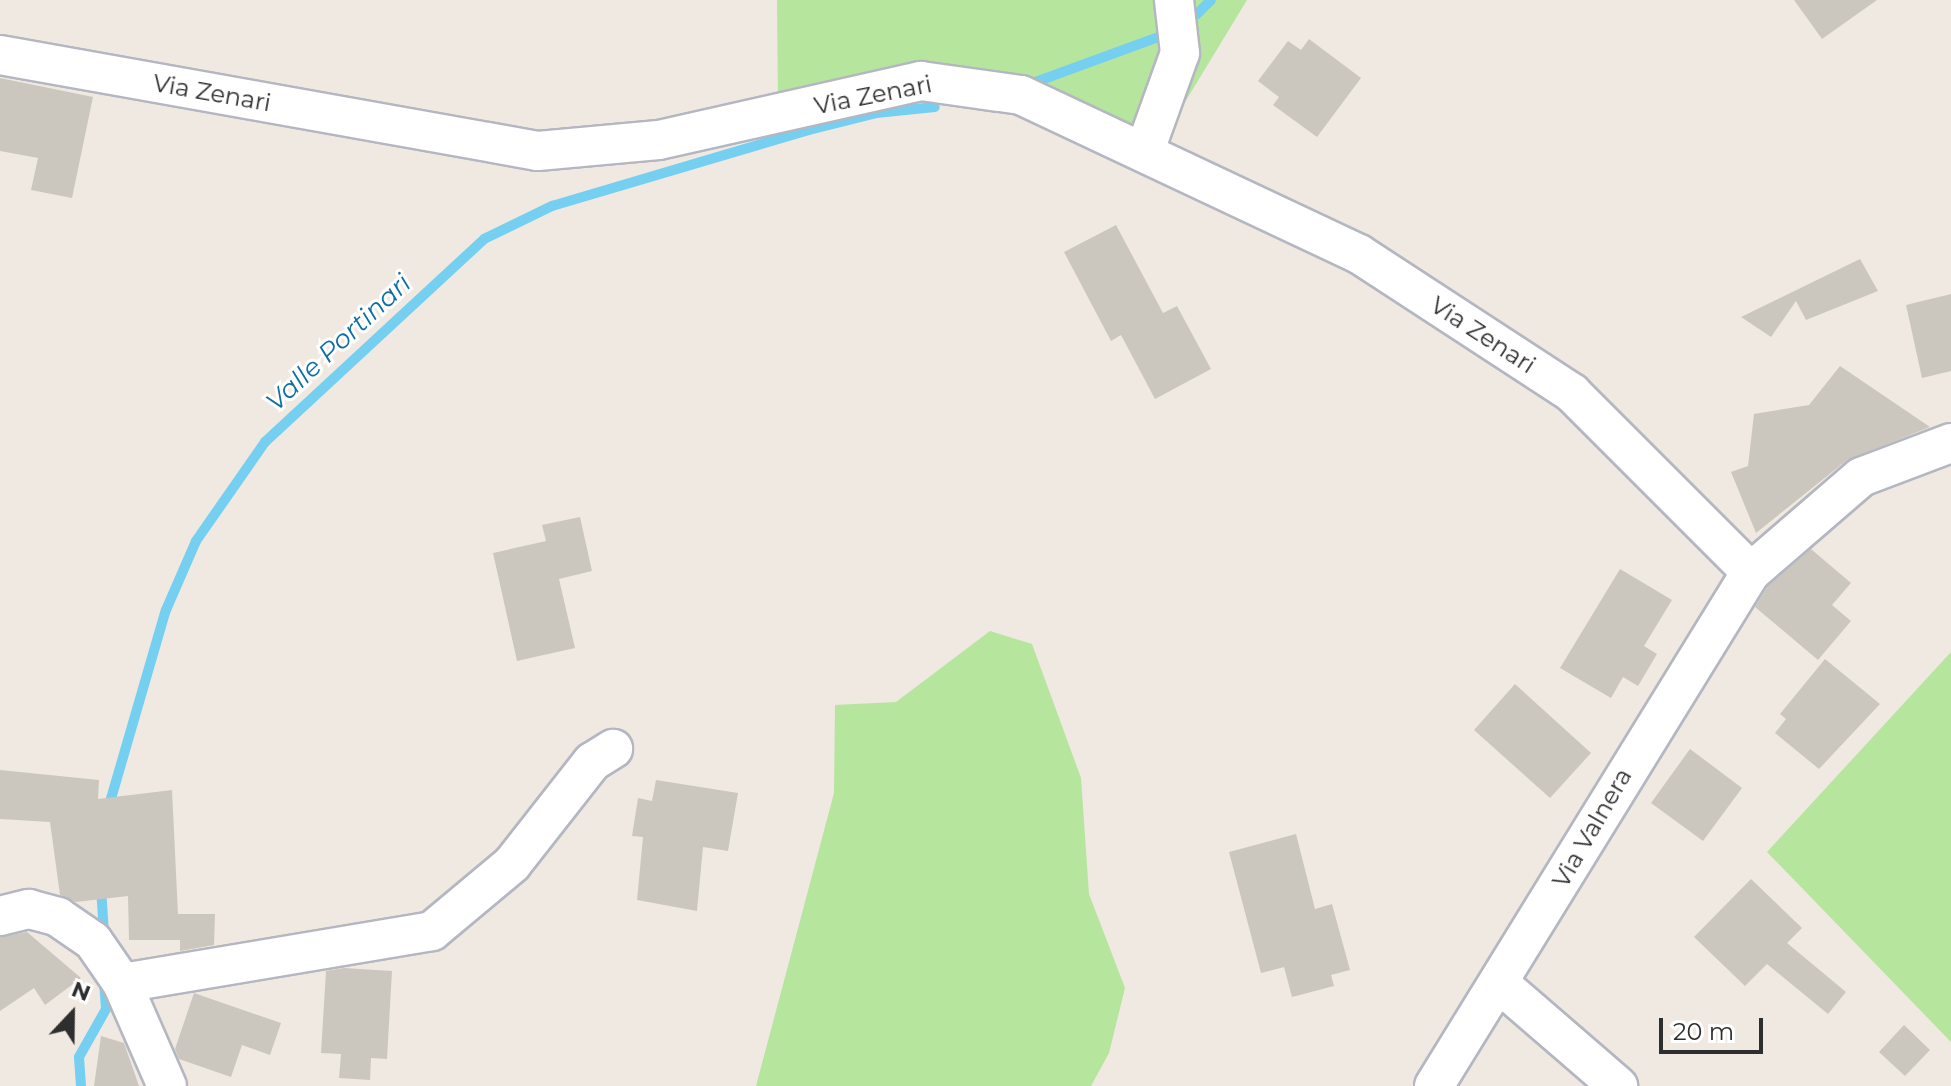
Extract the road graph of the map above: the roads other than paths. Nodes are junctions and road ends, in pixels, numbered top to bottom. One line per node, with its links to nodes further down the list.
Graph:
1 (1174, 0): 3 (street)
2 (0, 55): 3 (street, Via Zenari)
3 (1145, 150): 5 (street, Via Zenari)
4 (1951, 443): 5 (street, Via Valnera)
5 (1751, 572): 9 (street, Via Valnera)
6 (613, 749): 8 (street)
7 (0, 916): 8 (street)
8 (122, 983): 10 (street)
9 (1501, 985): 11 (street, Via Valnera); 12 (street)
10 (167, 1086)
11 (1434, 1086)
12 (1618, 1086)

